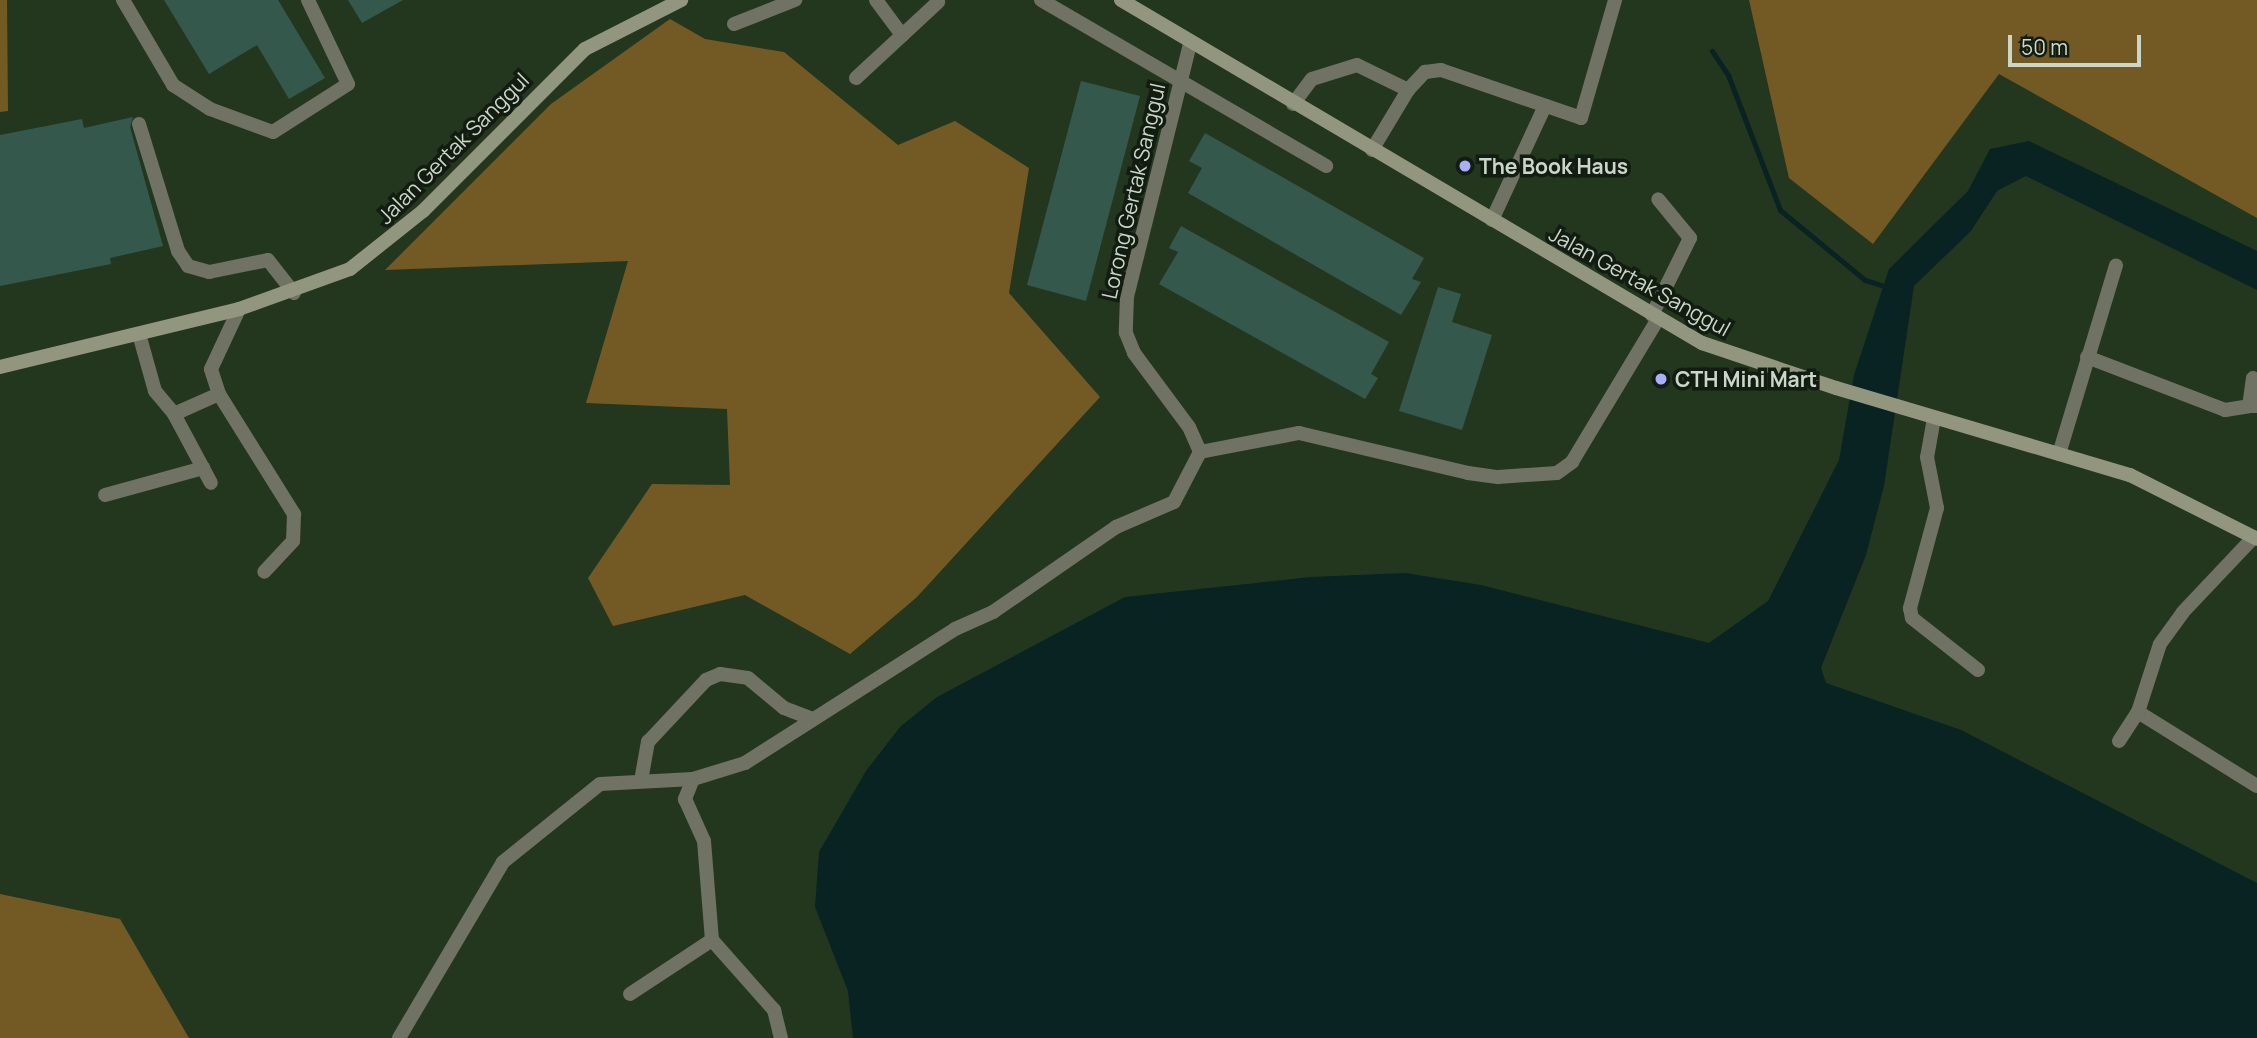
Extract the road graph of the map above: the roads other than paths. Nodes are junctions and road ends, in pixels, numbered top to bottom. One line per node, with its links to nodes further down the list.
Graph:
1 (123, 0): 2 (street)
2 (308, 0)
3 (681, 0): 10 (main road, Jalan Gertak Sanggul)
4 (795, 0): 11 (street)
5 (876, 0): 12 (street)
6 (1041, 0): 15 (street)
7 (1121, 0): 13 (main road, Jalan Gertak Sanggul)
8 (1615, 0): 18 (street)
9 (938, 2): 12 (street)
10 (655, 5): 25 (main road, Jalan Gertak Sanggul)
11 (734, 24)
12 (902, 35): 14 (street)
13 (1190, 44): 15 (street, Lorong Gertak Sanggul); 17 (main road, Jalan Gertak Sanggul)
14 (856, 78)
15 (1179, 79): 21 (street); 36 (street, Lorong Gertak Sanggul)
16 (1408, 90): 17 (street); 18 (street); 20 (street)
17 (1293, 104): 20 (main road, Jalan Gertak Sanggul)
18 (1545, 106): 23 (street)
19 (139, 124): 25 (street)
20 (1372, 150): 23 (main road, Jalan Gertak Sanggul)
21 (1326, 166)
22 (1658, 199): 27 (street)
23 (1492, 220): 27 (main road, Jalan Gertak Sanggul)
24 (2116, 265): 29 (street)
25 (294, 293): 26 (main road, Jalan Gertak Sanggul)
26 (239, 309): 28 (main road, Jalan Gertak Sanggul); 32 (street)
27 (1655, 317): 35 (main road, Jalan Gertak Sanggul); 36 (street)
28 (139, 334): 30 (main road, Jalan Gertak Sanggul); 34 (street)
29 (2087, 357): 33 (street); 37 (street)
30 (0, 367)
31 (2253, 378): 33 (street)
32 (219, 394): 34 (street); 42 (street)
33 (2253, 406)
34 (174, 414): 38 (street)
35 (1934, 418): 37 (main road, Jalan Gertak Sanggul); 43 (street)
36 (1200, 452): 45 (street)
37 (2059, 454): 41 (main road, Jalan Gertak Sanggul)
38 (203, 468): 39 (street); 40 (street)
39 (211, 483)
40 (105, 495)
41 (2256, 538): 44 (street)
42 (264, 572)
43 (1978, 670)
44 (2138, 712): 46 (street); 49 (street)
45 (813, 719): 47 (street); 48 (street)
46 (2119, 741)
47 (693, 779): 48 (street); 50 (street)
48 (641, 781): 52 (street)
49 (2257, 786)
50 (712, 940): 51 (street); 53 (street)
51 (630, 995)
52 (399, 1038)
53 (781, 1038)

